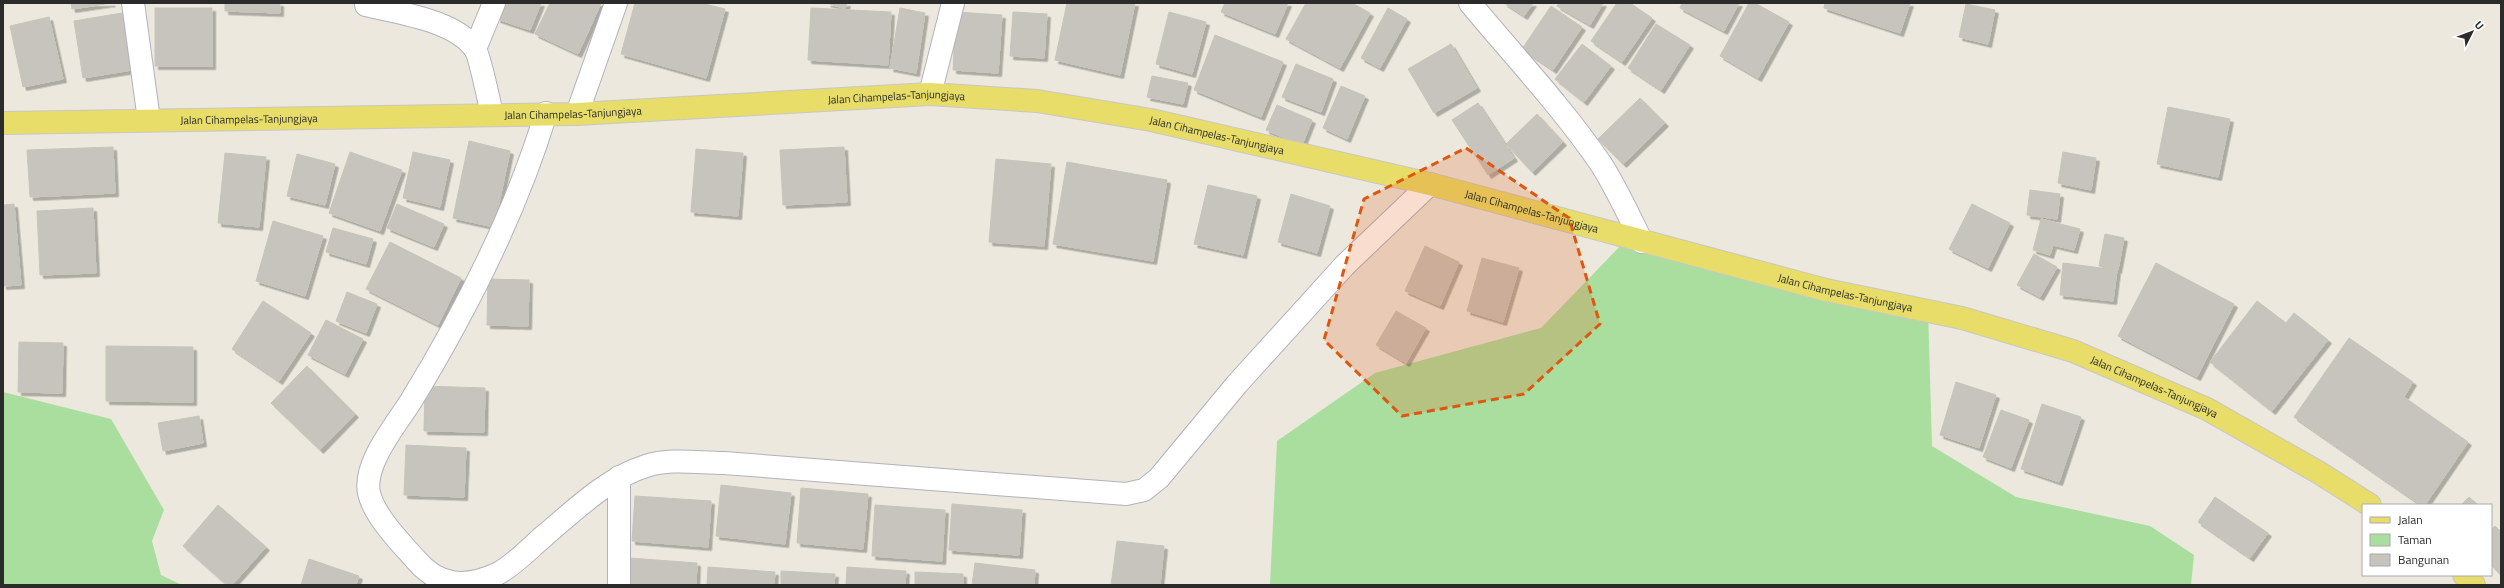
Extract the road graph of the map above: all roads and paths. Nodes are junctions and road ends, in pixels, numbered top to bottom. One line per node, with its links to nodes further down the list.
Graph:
1 (133, 3): 12 (street)
2 (494, 3): 7 (street)
3 (616, 3): 11 (street)
4 (952, 3): 8 (street)
5 (1470, 3): 15 (street)
6 (366, 5): 7 (street)
7 (475, 49): 9 (street)
8 (930, 94): 11 (main road, Jalan Cihampelas-Tanjungjaya); 14 (main road, Jalan Cihampelas-Tanjungjaya)
9 (492, 114): 10 (main road, Jalan Cihampelas-Tanjungjaya); 12 (main road, Jalan Cihampelas-Tanjungjaya)
10 (546, 114): 11 (main road, Jalan Cihampelas-Tanjungjaya); 16 (street)
11 (577, 114)
12 (149, 120): 13 (main road, Jalan Cihampelas-Tanjungjaya)
13 (3, 123)
14 (1430, 184): 15 (main road, Jalan Cihampelas-Tanjungjaya); 16 (street)
15 (1642, 242): 17 (main road, Jalan Cihampelas-Tanjungjaya)
16 (619, 477): 19 (street)
17 (2368, 504)
18 (2465, 576): 20 (main road)
19 (619, 585)
20 (2474, 585)

